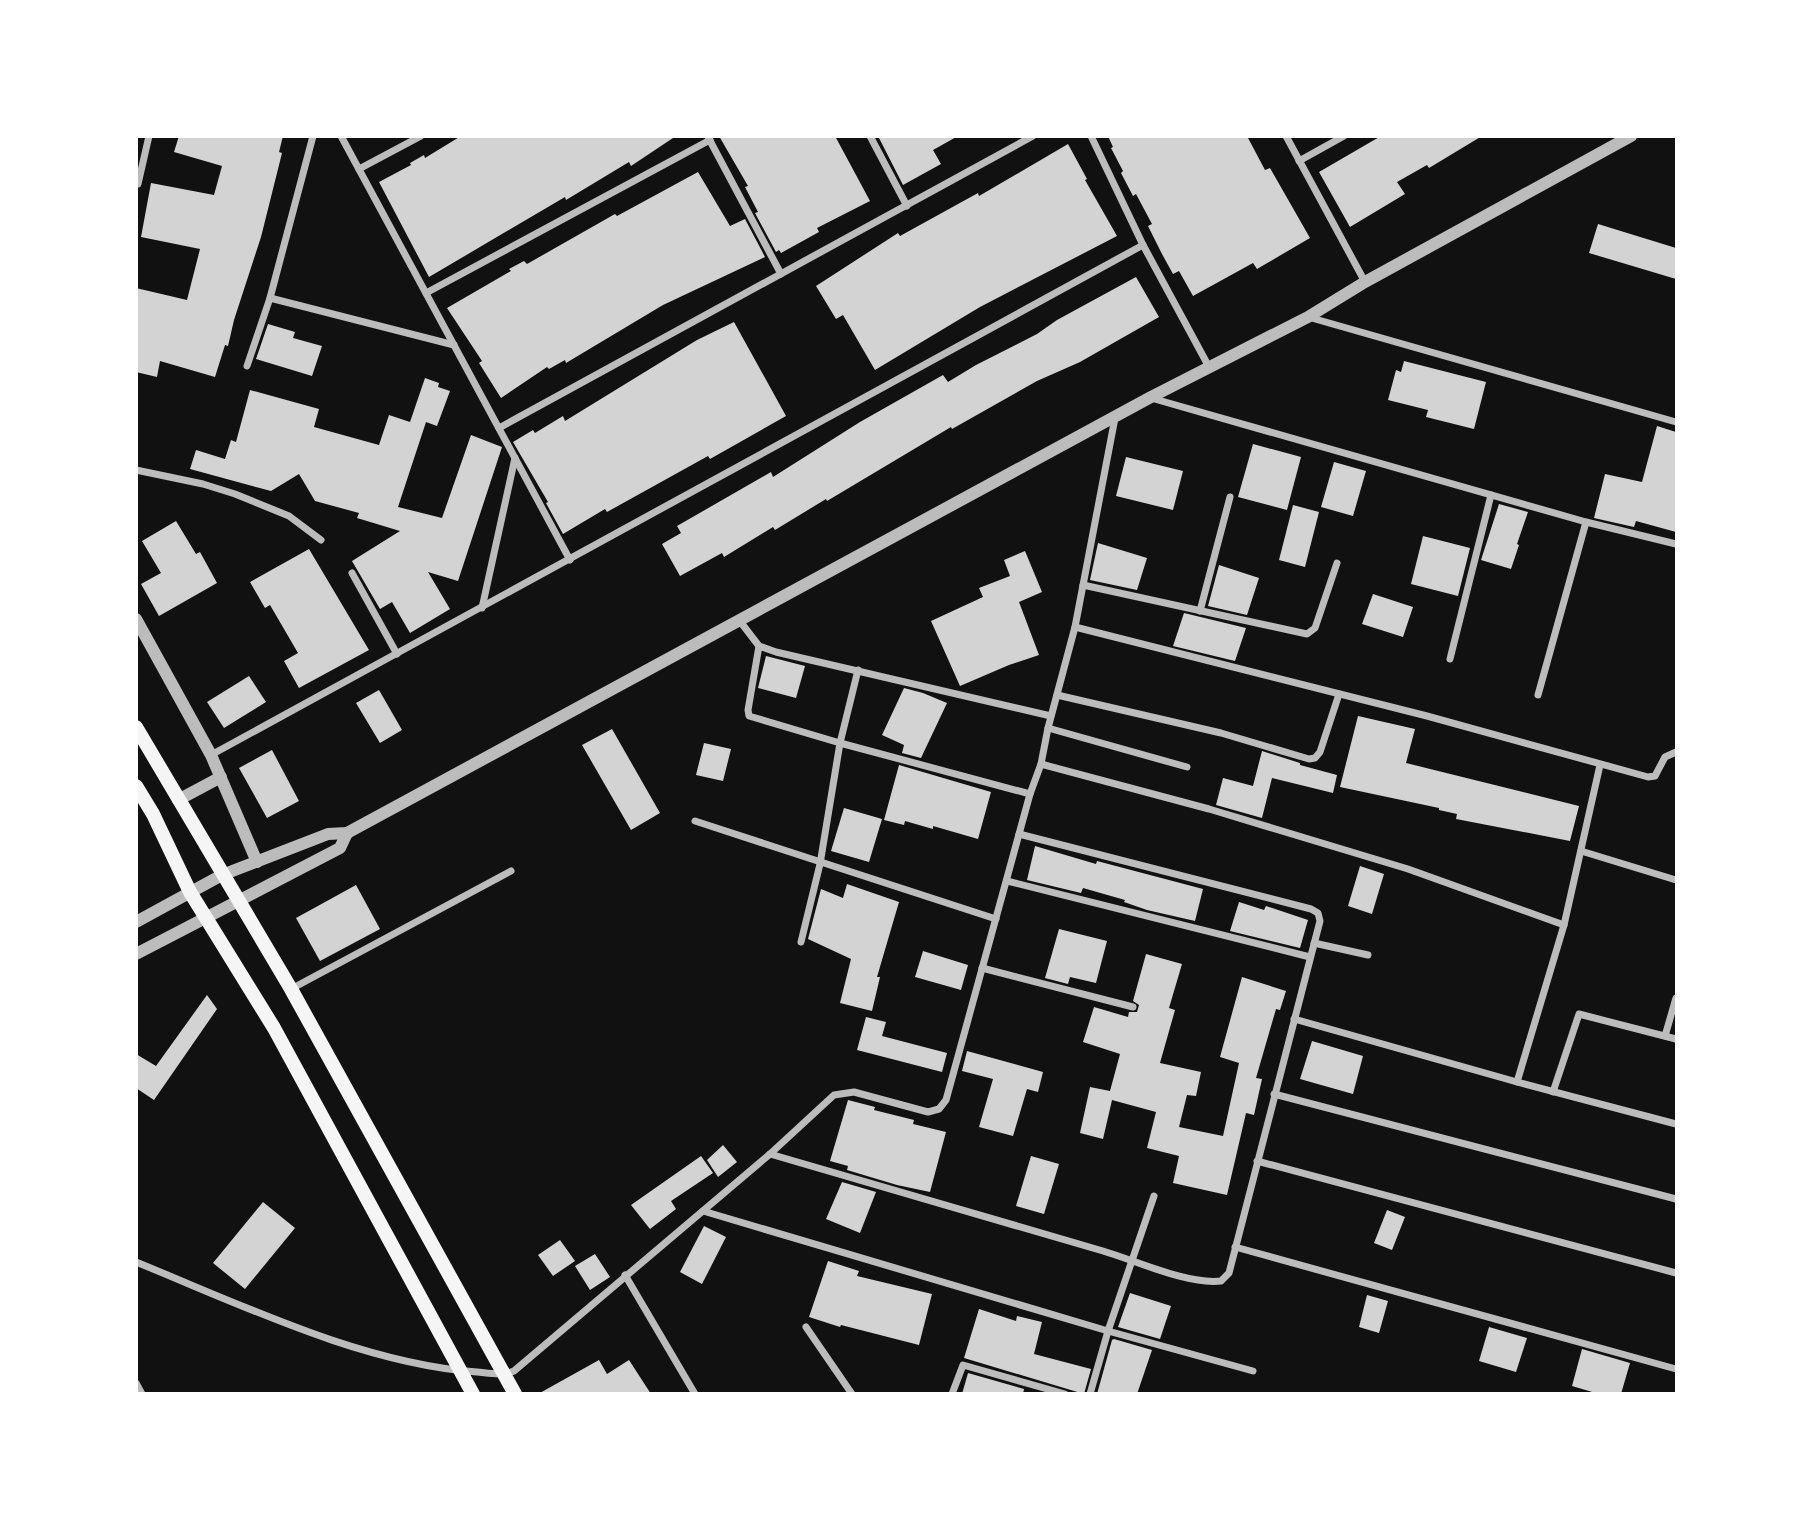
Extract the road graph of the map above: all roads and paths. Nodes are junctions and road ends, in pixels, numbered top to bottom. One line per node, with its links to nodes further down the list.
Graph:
1 (149, 136): 14 (street)
2 (313, 136): 20 (street)
3 (341, 136): 13 (street)
4 (421, 136): 13 (street)
5 (870, 136): 15 (street)
6 (1033, 136): 15 (street)
7 (1091, 136): 16 (street)
8 (1286, 136): 12 (street)
9 (1344, 136): 12 (street)
10 (1631, 136): 18 (street)
11 (709, 138): 17 (street); 19 (street)
12 (1299, 161): 18 (street)
13 (359, 169): 19 (street)
14 (138, 184)
15 (906, 206): 17 (street)
16 (1143, 245): 24 (street); 36 (street)
17 (781, 274): 28 (street)
18 (1365, 282): 21 (street)
19 (426, 293): 22 (street)
20 (270, 298): 22 (street); 23 (street)
21 (1308, 317): 24 (street); 27 (street)
22 (454, 345): 28 (street)
23 (247, 366)
24 (1209, 367): 25 (street)
25 (1150, 397): 26 (street); 31 (street)
26 (1115, 418): 39 (street); 43 (street)
27 (1676, 422)
28 (499, 428): 29 (street)
29 (515, 458): 36 (street); 40 (street)
30 (136, 470): 34 (street)
31 (1491, 495): 33 (street); 47 (street)
32 (1230, 497): 41 (street)
33 (1586, 522): 35 (street); 51 (street)
34 (321, 540)
35 (1676, 544)
36 (570, 560): 40 (street)
37 (1336, 564): 41 (street)
38 (352, 573): 46 (street)
39 (1083, 585): 41 (street); 44 (street)
40 (482, 608): 46 (street)
41 (1200, 611)
42 (136, 619): 57 (street)
43 (739, 620): 45 (street); 66 (street)
44 (1075, 627): 49 (street); 50 (street)
45 (759, 646): 48 (street); 55 (street)
46 (397, 654): 57 (street)
47 (1450, 659)
48 (858, 670): 52 (street); 55 (street)
49 (1339, 694): 50 (street); 59 (street)
50 (1057, 695): 52 (street)
51 (1538, 695)
52 (1051, 716): 54 (street)
53 (136, 727): 64 (main road)
54 (1048, 728): 58 (street); 60 (street)
55 (840, 743): 63 (street); 70 (street)
56 (1676, 752): 59 (street)
57 (211, 755): 61 (street)
58 (1041, 764): 63 (street); 80 (street)
59 (1600, 765): 68 (street)
60 (1187, 767)
61 (220, 777): 64 (street); 69 (street)
62 (136, 786): 75 (main road)
63 (1030, 794): 67 (street)
64 (178, 800): 72 (main road)
65 (695, 821): 70 (street)
66 (347, 833): 69 (street); 76 (street)
67 (1019, 834): 74 (street); 82 (street)
68 (1581, 851): 73 (street); 80 (street)
69 (257, 862): 72 (street)
70 (820, 863): 78 (street); 81 (street)
71 (511, 871): 87 (street)
72 (222, 875): 75 (street); 76 (main road)
73 (1676, 880)
74 (1007, 881): 78 (street); 85 (street)
75 (190, 892): 77 (main road); 79 (street)
76 (240, 901): 77 (street); 87 (main road)
77 (205, 919): 83 (street); 110 (main road)
78 (996, 919): 86 (street)
79 (136, 922)
80 (1564, 925): 93 (street)
81 (801, 942)
82 (1314, 943): 84 (street); 85 (street)
83 (136, 954)
84 (1367, 955)
85 (1310, 957): 90 (street)
86 (982, 968): 89 (street); 97 (street)
87 (291, 989): 112 (main road)
88 (1676, 998): 91 (street)
89 (1133, 1007)
90 (1294, 1019): 93 (street); 95 (street)
91 (1665, 1035): 92 (street); 94 (street)
92 (1676, 1039)
93 (1517, 1082): 94 (street)
94 (1553, 1092): 96 (street)
95 (1274, 1094): 98 (street); 100 (street)
96 (1676, 1124)
97 (771, 1154): 101 (street); 103 (street)
98 (1257, 1161): 102 (street); 105 (street)
99 (1154, 1196): 103 (street)
100 (1676, 1199)
101 (703, 1211): 106 (street); 108 (street)
102 (1235, 1247): 103 (street); 109 (street)
103 (1132, 1260): 108 (street)
104 (136, 1262): 110 (street)
105 (1676, 1273)
106 (625, 1275): 112 (street); 117 (street)
107 (806, 1328): 118 (street)
108 (1108, 1331): 111 (street); 121 (street)
109 (1676, 1369)
110 (461, 1371): 112 (street); 115 (main road)
111 (1254, 1371)
112 (505, 1374): 116 (main road)
113 (136, 1383): 114 (street)
114 (142, 1394)
115 (473, 1394)
116 (515, 1394)
117 (695, 1394)
118 (852, 1394)
119 (952, 1394): 120 (street)
120 (1065, 1394)
121 (1090, 1394)

